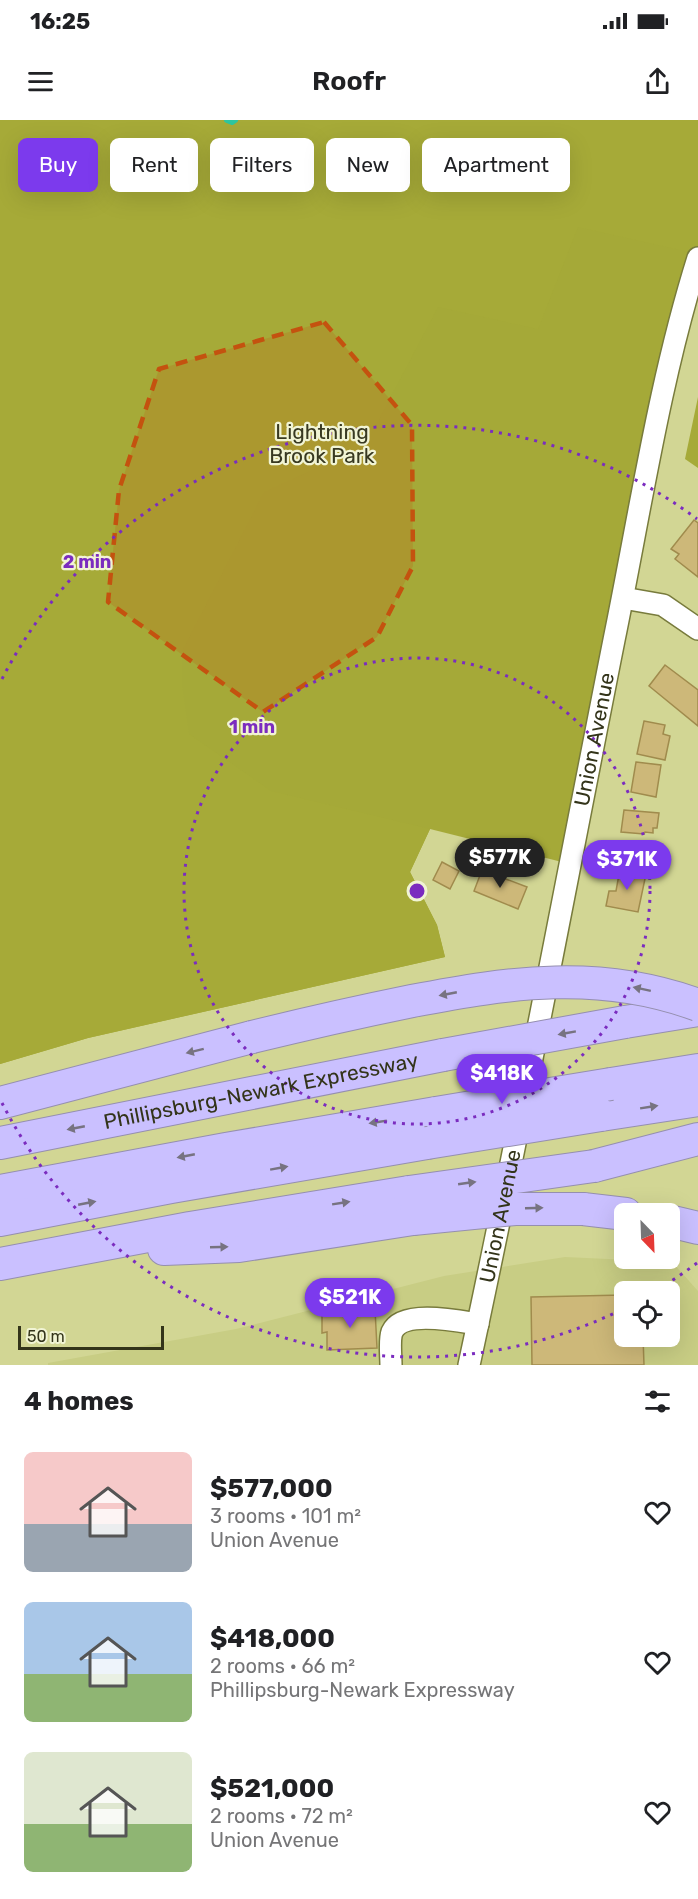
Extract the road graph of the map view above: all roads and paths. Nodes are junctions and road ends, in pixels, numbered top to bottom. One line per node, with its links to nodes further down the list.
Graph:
1 (698, 258): 2 (street, Union Avenue)
2 (623, 598): 3 (street); 20 (street, Union Avenue)
3 (698, 629)
4 (698, 1005): 8 (highway, one-way to 8, bridge)
5 (698, 1010): 10 (highway, Phillipsburg-Newark Expressway, one-way to 10, bridge)
6 (698, 1070): 13 (highway, one-way to 13, bridge)
7 (698, 1100): 16 (highway, one-way to 7, bridge)
8 (0, 1103)
9 (698, 1139): 12 (highway)
10 (0, 1143)
11 (698, 1154): 12 (highway)
12 (594, 1166): 14 (highway, one-way to 12, bridge)
13 (7, 1190)
14 (411, 1205): 15 (highway, one-way to 15, bridge); 19 (highway, one-way to 14)
15 (614, 1213)
16 (15, 1218)
17 (680, 1224): 18 (highway)
18 (698, 1228)
19 (0, 1264)
20 (478, 1324): 21 (street); 22 (street, Union Avenue)
21 (391, 1365)
22 (469, 1365)

